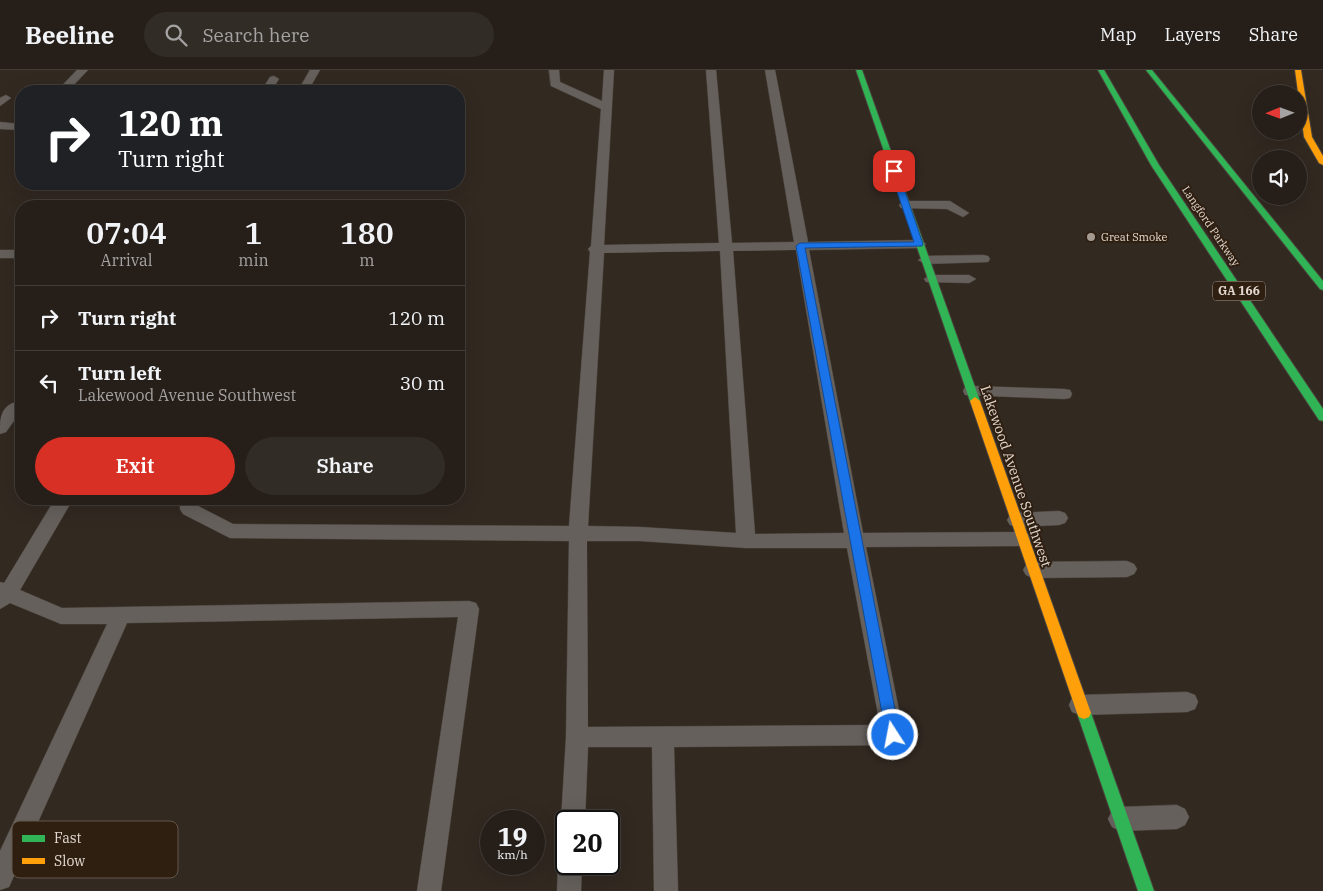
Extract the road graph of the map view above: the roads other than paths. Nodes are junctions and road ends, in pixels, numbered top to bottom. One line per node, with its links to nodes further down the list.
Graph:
1 (83, 70): 12 (lane)
2 (315, 70): 14 (lane)
3 (554, 70): 16 (lane)
4 (609, 70): 16 (lane)
5 (711, 70): 25 (lane)
6 (770, 70): 24 (lane)
7 (859, 70): 21 (main road, Lakewood Avenue Southwest)
8 (1101, 70): 20 (main road, Langford Parkway / GA 166)
9 (1149, 70): 33 (main road)
10 (1298, 70): 19 (main road)
11 (274, 80): 13 (lane)
12 (68, 85)
13 (270, 85)
14 (307, 85)
15 (1102, 97): 20 (main road)
16 (606, 107): 26 (lane)
17 (0, 125): 18 (lane)
18 (15, 128)
19 (1323, 162)
20 (1155, 165): 37 (main road, Langford Parkway / GA 166)
21 (906, 205): 22 (lane); 23 (main road, Lakewood Avenue Southwest)
22 (963, 214)
23 (919, 244): 24 (lane); 30 (main road, Lakewood Avenue Southwest)
24 (800, 246): 25 (lane); 46 (lane)
25 (726, 247): 26 (lane); 45 (lane)
26 (595, 249): 43 (lane)
27 (0, 254): 28 (lane)
28 (15, 254)
29 (983, 259): 30 (lane)
30 (925, 260): 31 (main road, Lakewood Avenue Southwest)
31 (931, 279): 32 (lane); 34 (main road, Lakewood Avenue Southwest)
32 (969, 279)
33 (1323, 286)
34 (971, 391): 35 (lane); 42 (main road, Lakewood Avenue Southwest)
35 (1064, 394)
36 (15, 409): 38 (lane)
37 (1323, 417)
38 (0, 428)
39 (60, 505): 49 (lane)
40 (190, 505): 43 (lane)
41 (1059, 518): 42 (lane)
42 (1016, 520): 44 (main road, Lakewood Avenue Southwest)
43 (578, 533): 45 (lane); 53 (lane)
44 (1022, 539): 46 (lane); 48 (main road, Lakewood Avenue Southwest)
45 (746, 541): 46 (lane)
46 (855, 541): 54 (lane)
47 (1127, 569): 48 (lane)
48 (1034, 570): 52 (main road, Lakewood Avenue Southwest)
49 (3, 595): 50 (lane)
50 (120, 616): 58 (lane); 62 (lane)
51 (1187, 702): 52 (lane)
52 (1080, 705): 57 (main road, Lakewood Avenue Southwest)
53 (577, 737): 54 (lane); 55 (lane)
54 (663, 737): 64 (lane)
55 (574, 810)
56 (1176, 817): 57 (lane)
57 (1120, 819): 65 (main road, Lakewood Avenue Southwest)
58 (26, 821)
59 (12, 852): 61 (lane)
60 (570, 875): 63 (lane)
61 (0, 878)
62 (429, 891)
63 (569, 891)
64 (666, 891)
65 (1146, 891)

